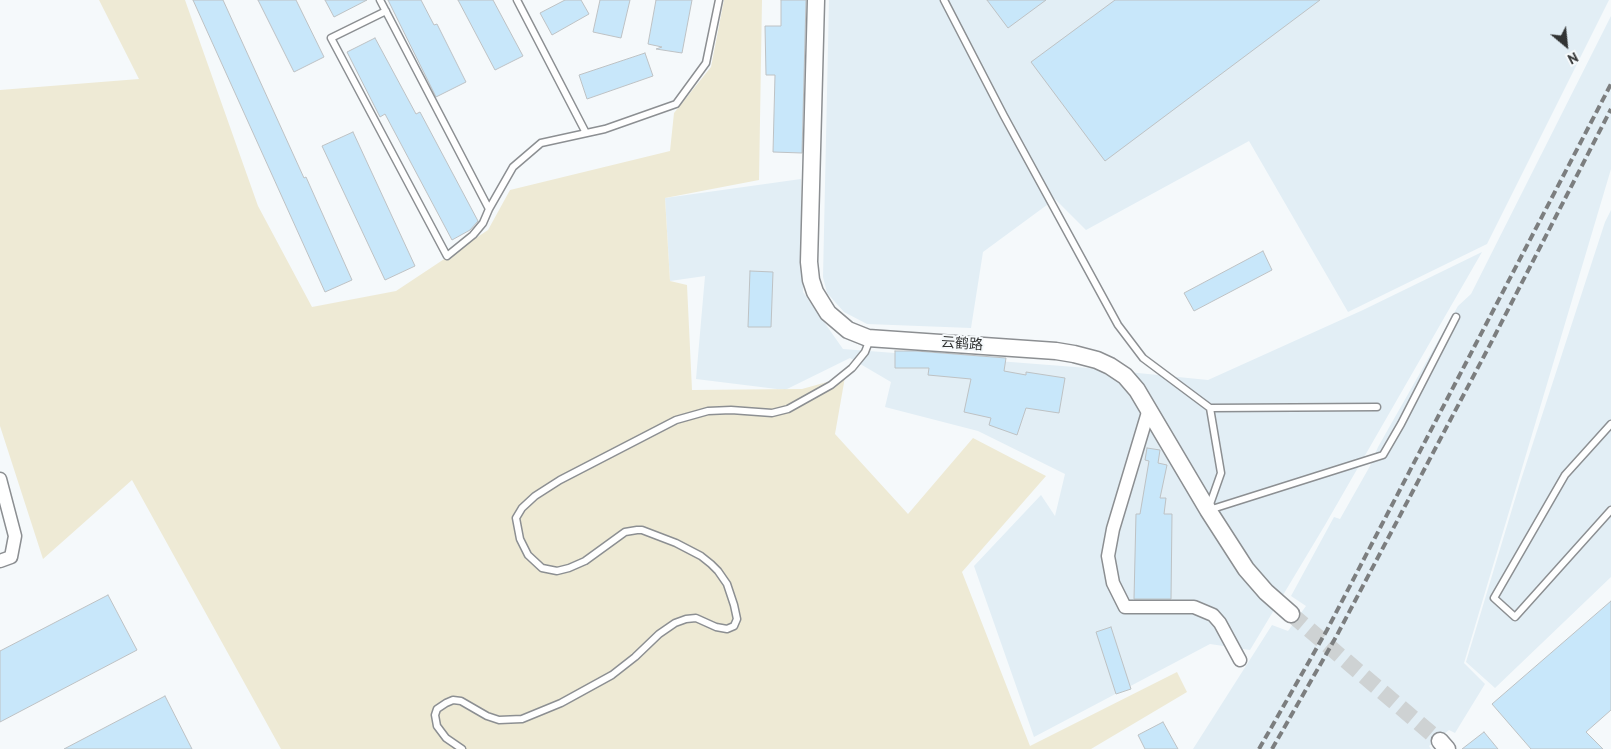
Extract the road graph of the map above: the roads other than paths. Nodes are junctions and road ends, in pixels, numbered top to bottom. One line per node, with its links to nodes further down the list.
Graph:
1 (380, 0): 6 (lane)
2 (517, 0): 7 (lane)
3 (719, 0): 7 (lane)
4 (816, 0): 10 (street, 云鹤路)
5 (944, 0): 12 (lane)
6 (386, 11): 8 (lane); 8 (lane)
7 (586, 133): 8 (lane)
8 (488, 209)
9 (1456, 317): 16 (lane)
10 (870, 338): 13 (street, 云鹤路); 21 (lane)
11 (1377, 407): 12 (lane)
12 (1210, 408): 16 (lane)
13 (1148, 409): 16 (street, 云鹤路); 20 (street)
14 (1611, 424): 17 (lane)
15 (0, 480): 18 (street)
16 (1208, 510): 19 (street, 云鹤路)
17 (1611, 510)
18 (0, 561)
19 (1291, 614)
20 (1240, 660)
21 (462, 749)

